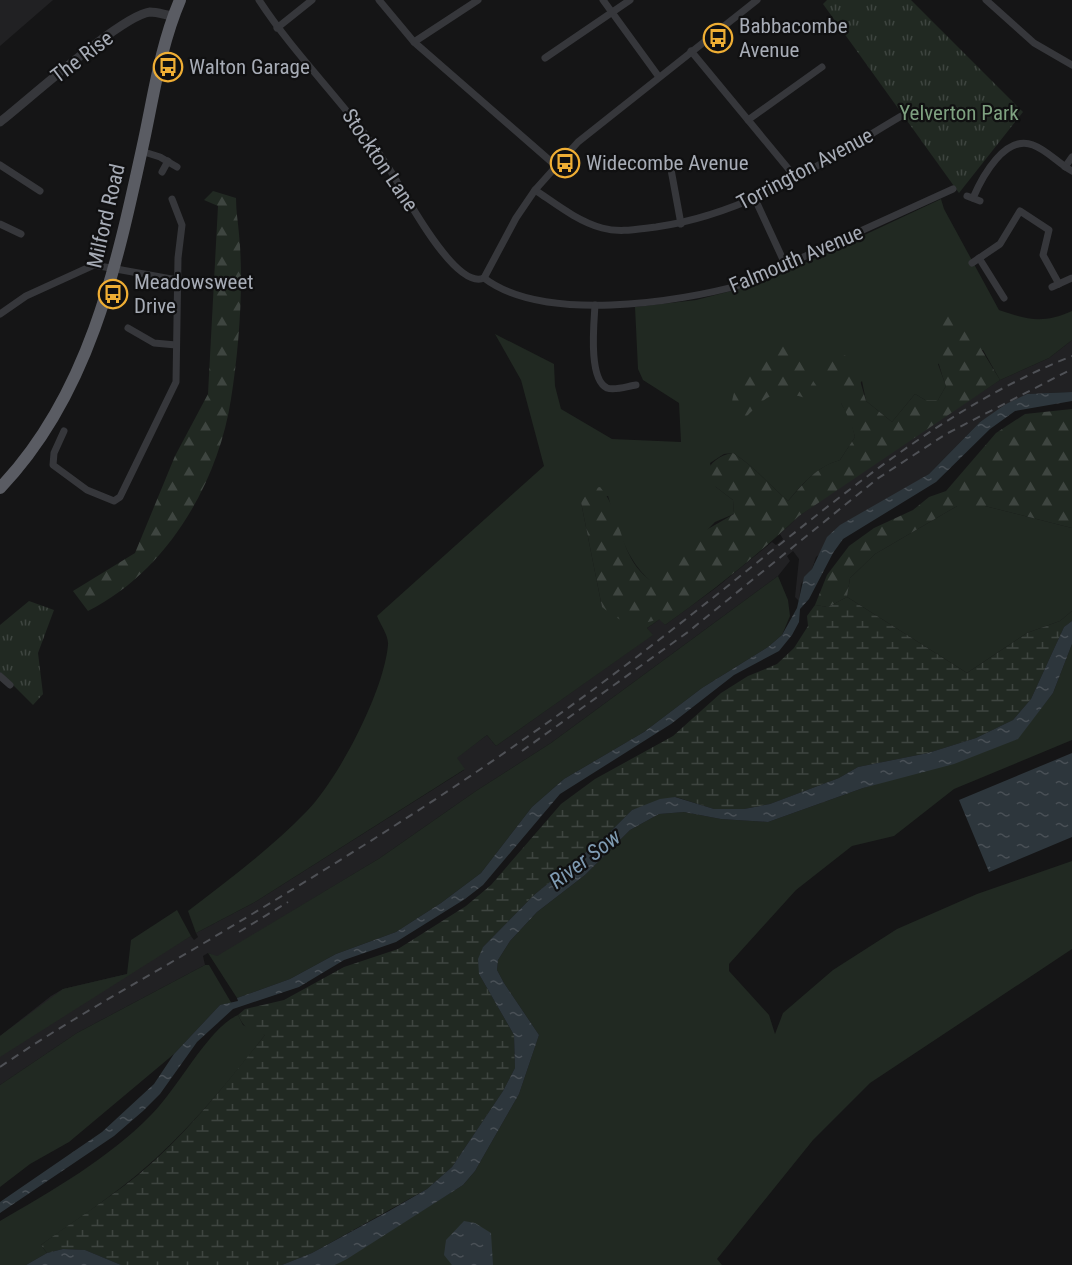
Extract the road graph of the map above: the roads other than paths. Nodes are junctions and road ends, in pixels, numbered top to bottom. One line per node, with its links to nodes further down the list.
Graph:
1 (180, 0): 11 (highway, Milford Road)
2 (259, 0): 12 (street, Stockton Lane)
3 (312, 0): 12 (street)
4 (380, 0): 13 (street)
5 (478, 0): 13 (street)
6 (603, 0): 10 (street)
7 (630, 0): 10 (street)
8 (757, 0): 14 (street)
9 (986, 0): 16 (street)
10 (611, 14): 15 (street); 18 (street)
11 (173, 16): 21 (street, The Rise); 22 (highway, Milford Road)
12 (278, 28): 46 (street, Stockton Lane)
13 (414, 42): 27 (street)
14 (692, 51): 18 (street); 20 (street)
15 (545, 58)
16 (1072, 65)
17 (822, 67): 20 (street)
18 (659, 77): 27 (street)
19 (903, 115): 32 (street, Torrington Avenue)
20 (748, 120): 32 (street)
21 (0, 122)
22 (141, 152): 24 (street); 45 (highway, Milford Road)
23 (1072, 156): 29 (street)
24 (168, 161): 28 (street); 31 (street)
25 (678, 162): 41 (street)
26 (0, 165): 35 (street)
27 (555, 165): 34 (street)
28 (177, 167)
29 (1065, 167): 30 (street); 37 (street)
30 (1072, 171)
31 (162, 172)
32 (796, 178): 36 (street, Torrington Avenue)
33 (953, 189): 44 (street, Falmouth Avenue)
34 (535, 190): 41 (street, Torrington Avenue); 46 (street)
35 (40, 191)
36 (755, 199): 41 (street, Torrington Avenue); 44 (street)
37 (981, 201)
38 (176, 203): 48 (street)
39 (18, 221): 42 (street)
40 (0, 224): 42 (street)
41 (681, 224)
42 (12, 229): 43 (street)
43 (21, 234)
44 (786, 266): 50 (street, Falmouth Avenue)
45 (114, 267): 48 (street); 51 (street); 56 (highway, Milford Road)
46 (484, 278): 50 (street, Falmouth Avenue)
47 (1072, 278): 49 (street)
48 (177, 280): 53 (street)
49 (1004, 298)
50 (595, 305): 54 (street)
51 (0, 314)
52 (133, 327): 53 (street)
53 (176, 345): 55 (street)
54 (636, 385)
55 (70, 440)
56 (0, 489)
57 (0, 676): 58 (street)
58 (10, 685)

